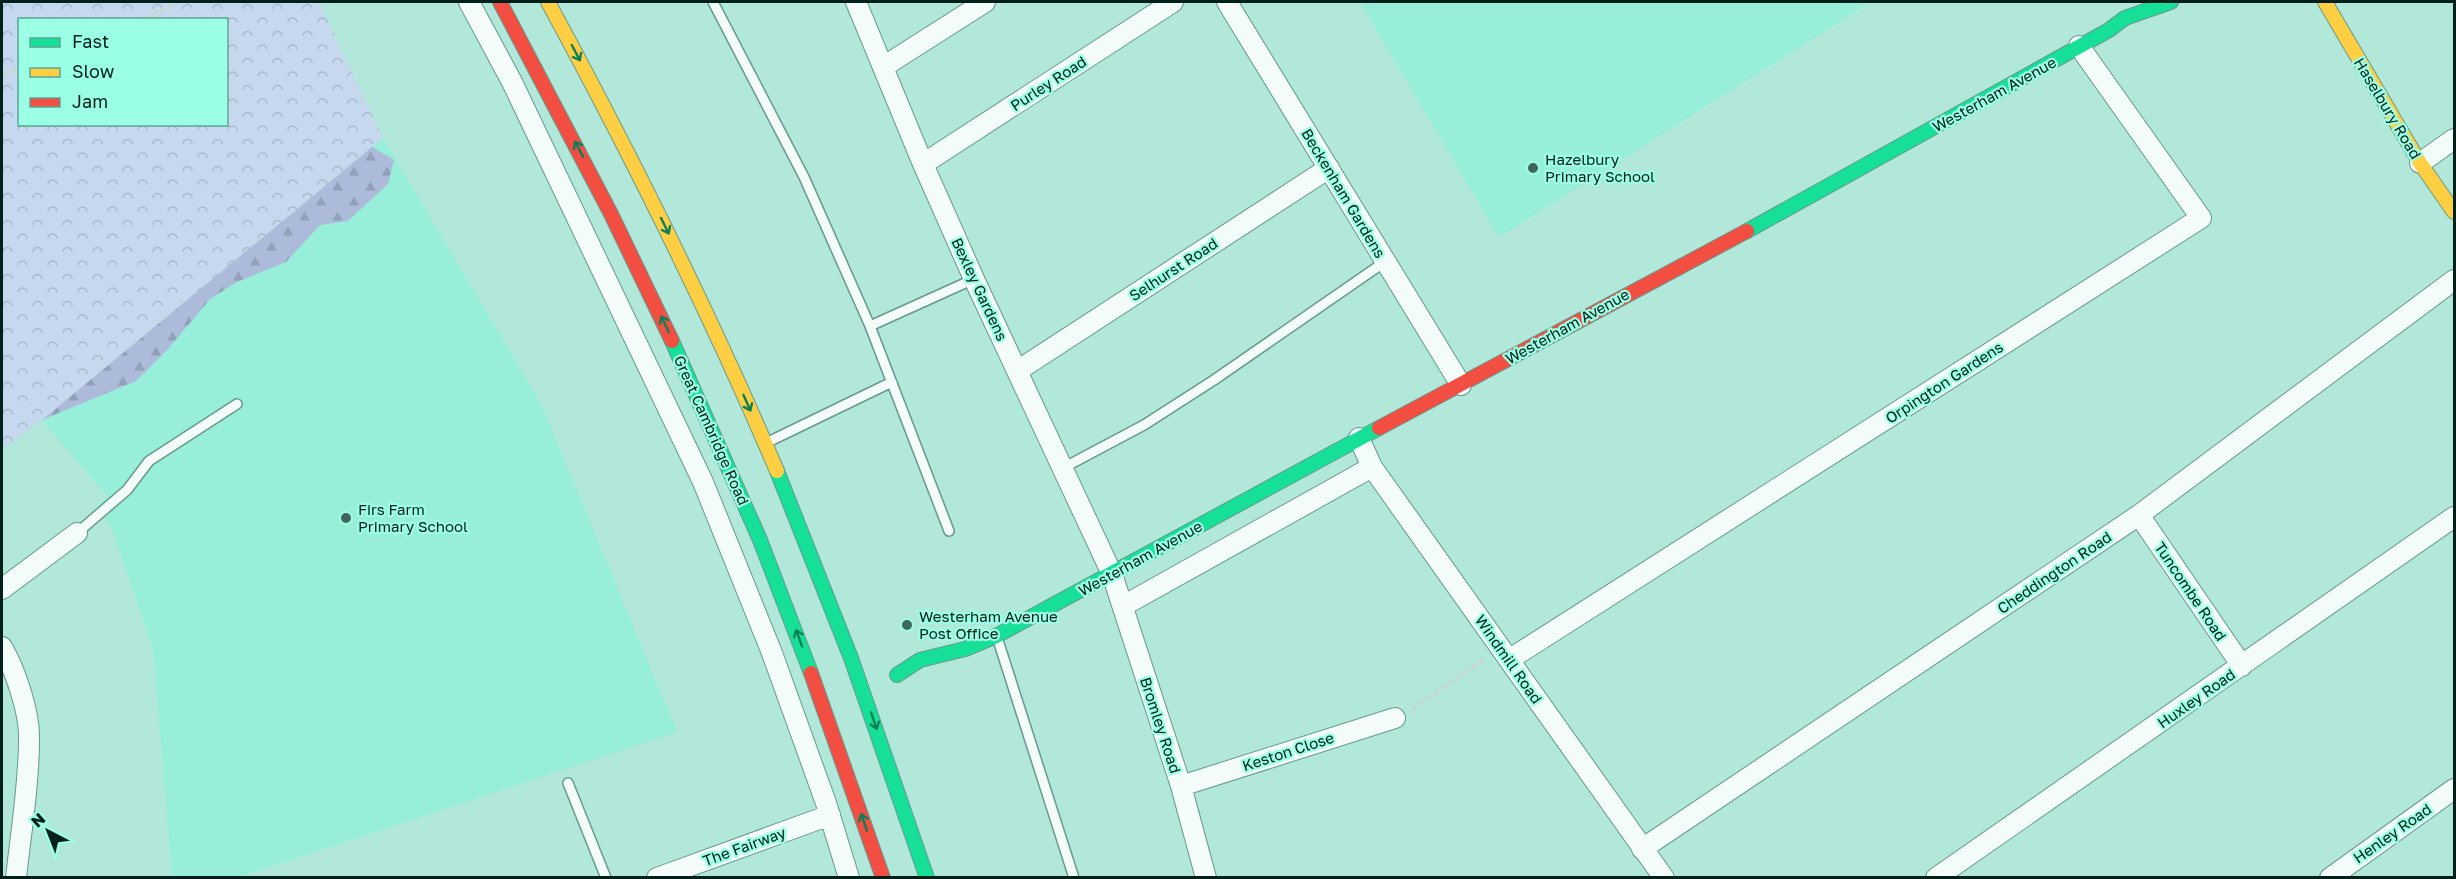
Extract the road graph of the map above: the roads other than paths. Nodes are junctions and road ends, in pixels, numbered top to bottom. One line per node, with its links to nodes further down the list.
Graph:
1 (470, 2): 14 (street)
2 (500, 2): 13 (main road, Great Cambridge Road)
3 (548, 2): 29 (main road, one-way to 29)
4 (713, 2): 23 (lane)
5 (856, 2): 12 (street, Bexley Gardens)
6 (985, 2): 12 (street)
7 (1173, 2): 17 (street, Purley Road)
8 (1227, 2): 18 (street, Beckenham Gardens)
9 (2171, 2): 11 (main road, Westerham Avenue)
10 (2325, 2): 16 (main road, Haselbury Road)
11 (2079, 46): 26 (main road, Westerham Avenue); 44 (street, Orpington Gardens)
12 (883, 68): 17 (street, Bexley Gardens)
13 (537, 69): 14 (street); 57 (main road, Great Cambridge Road, one-way to 13)
14 (512, 82): 51 (street)
15 (2454, 139): 16 (street)
16 (2420, 163): 19 (main road, Haselbury Road)
17 (923, 165): 21 (street, Bexley Gardens)
18 (1329, 168): 20 (street, Beckenham Gardens); 24 (street, Selhurst Road)
19 (2454, 212)
20 (1386, 261): 26 (street, Beckenham Gardens); 31 (lane)
21 (974, 279): 23 (lane); 24 (street, Bexley Gardens)
22 (2454, 280): 33 (street, Cheddington Road)
23 (870, 326): 25 (lane)
24 (1017, 371): 31 (street, Bexley Gardens)
25 (892, 382): 29 (lane); 35 (lane)
26 (1461, 385): 28 (main road, Westerham Avenue)
27 (237, 404): 36 (lane)
28 (1359, 438): 30 (street, Windmill Road); 32 (main road, Westerham Avenue)
29 (765, 442): 46 (main road)
30 (1372, 467): 37 (street); 44 (street, Windmill Road)
31 (1063, 468): 38 (street, Bexley Gardens)
32 (1236, 504): 37 (street); 38 (main road, Westerham Avenue)
33 (2139, 515): 45 (street, Tuncombe Road); 52 (street, Cheddington Road)
34 (2454, 517): 45 (street, Huxley Road)
35 (949, 531)
36 (77, 533): 39 (street)
37 (1251, 534): 40 (street)
38 (1112, 574): 40 (street, Bromley Road); 41 (main road, Westerham Avenue)
39 (2, 589)
40 (1123, 606): 49 (street, Bromley Road)
41 (996, 636): 43 (main road, Westerham Avenue); 59 (lane)
42 (2, 647): 53 (street)
43 (962, 650): 46 (street, Westerham Avenue)
44 (1506, 653): 52 (street, Windmill Road)
45 (2242, 666): 62 (street, Huxley Road)
46 (862, 686): 58 (main road, one-way to 58)
47 (1395, 718): 49 (street, Keston Close)
48 (568, 783): 54 (lane)
49 (1181, 786): 60 (street, Bromley Road)
50 (2454, 789): 63 (street, Henley Road)
51 (830, 815): 55 (street, The Fairway); 56 (street)
52 (1642, 849): 61 (street, Windmill Road)
53 (16, 878)
54 (606, 878)
55 (657, 878)
56 (849, 878)
57 (883, 878)
58 (927, 878)
59 (1074, 878)
60 (1206, 878)
61 (1664, 878)
62 (1936, 878)
63 (2330, 878)

